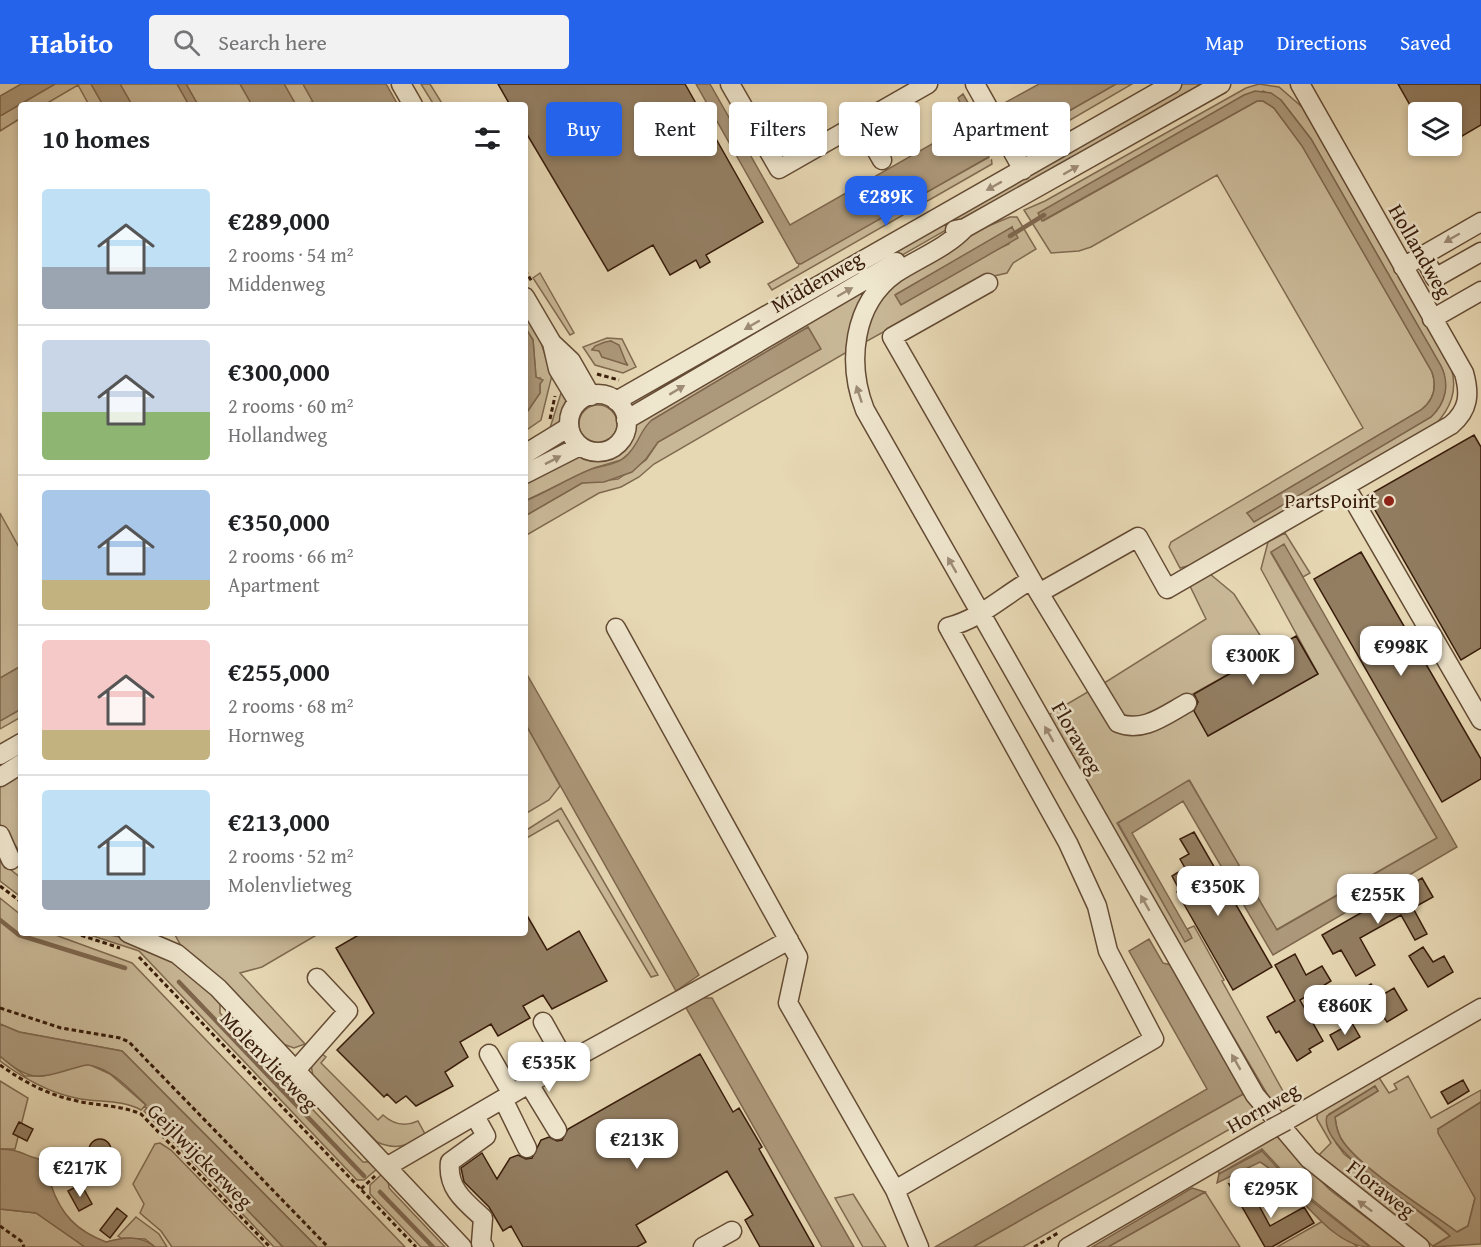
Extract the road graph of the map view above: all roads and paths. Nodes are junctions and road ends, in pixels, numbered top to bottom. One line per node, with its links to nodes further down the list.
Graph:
1 (401, 84): 8 (street)
2 (730, 84): 10 (street)
3 (928, 84): 9 (street)
4 (975, 84): 13 (street)
5 (1172, 84): 13 (street, Middenweg)
6 (1221, 84): 15 (street, Middenweg, one-way to 6)
7 (1298, 86): 18 (street, Hollandweg)
8 (411, 102)
9 (897, 102)
10 (839, 135)
11 (880, 156): 12 (street)
12 (882, 160)
13 (1023, 170): 26 (street, Middenweg, one-way to 26)
14 (1481, 222): 17 (street, one-way to 17)
15 (964, 228): 27 (street, Middenweg, one-way to 15); 35 (street, Floraweg, one-way to 15)
16 (1481, 252): 17 (street)
17 (1423, 255): 18 (street)
18 (1403, 267): 22 (street, Hollandweg)
19 (988, 283): 34 (street)
20 (1481, 291): 22 (street)
21 (528, 302): 23 (street)
22 (1432, 319): 33 (street, Hollandweg)
23 (552, 343): 24 (street); 25 (street)
24 (567, 383): 25 (street); 28 (path)
25 (584, 399): 26 (street); 29 (street)
26 (615, 401): 27 (street)
27 (626, 420): 30 (street)
28 (548, 425)
29 (569, 427): 30 (street); 31 (street)
30 (580, 446): 32 (street, one-way to 30)
31 (528, 452)
32 (528, 472)
33 (1346, 487): 34 (street, Hollandweg); 38 (street)
34 (1035, 587): 35 (street); 37 (street)
35 (977, 609): 65 (street); 77 (street, Floraweg, one-way to 35)
36 (616, 628): 48 (street)
37 (1187, 704)
38 (1481, 720)
39 (18, 745): 40 (street)
40 (0, 755)
41 (18, 766): 42 (street)
42 (0, 777)
43 (0, 835): 44 (street)
44 (11, 860)
45 (0, 886): 46 (path)
46 (18, 900)
47 (94, 936): 49 (path)
48 (789, 940): 56 (street); 65 (street)
49 (128, 941): 58 (street, Molenvlietweg)
50 (135, 952): 72 (path, Molenvlietweg)
51 (317, 978): 58 (street)
52 (0, 1008): 71 (path)
53 (1481, 1008): 76 (street, Hornweg)
54 (543, 1022): 56 (street)
55 (489, 1054): 60 (street)
56 (566, 1063): 59 (street)
57 (0, 1065): 70 (path, Geijlwijckerweg)
58 (296, 1070): 64 (street, Molenvlietweg)
59 (529, 1084): 60 (street); 62 (street)
60 (507, 1097): 61 (street); 63 (street)
61 (476, 1116): 64 (street); 68 (street)
62 (557, 1130)
63 (527, 1148)
64 (388, 1166): 73 (street, Molenvlietweg)
65 (895, 1190): 75 (street)
66 (0, 1226): 69 (path)
67 (732, 1230): 74 (street)
68 (481, 1246)
69 (24, 1247)
70 (270, 1247)
71 (328, 1247)
72 (416, 1247)
73 (462, 1247)
74 (703, 1247)
75 (919, 1247)
76 (1068, 1247)
77 (1420, 1247)

